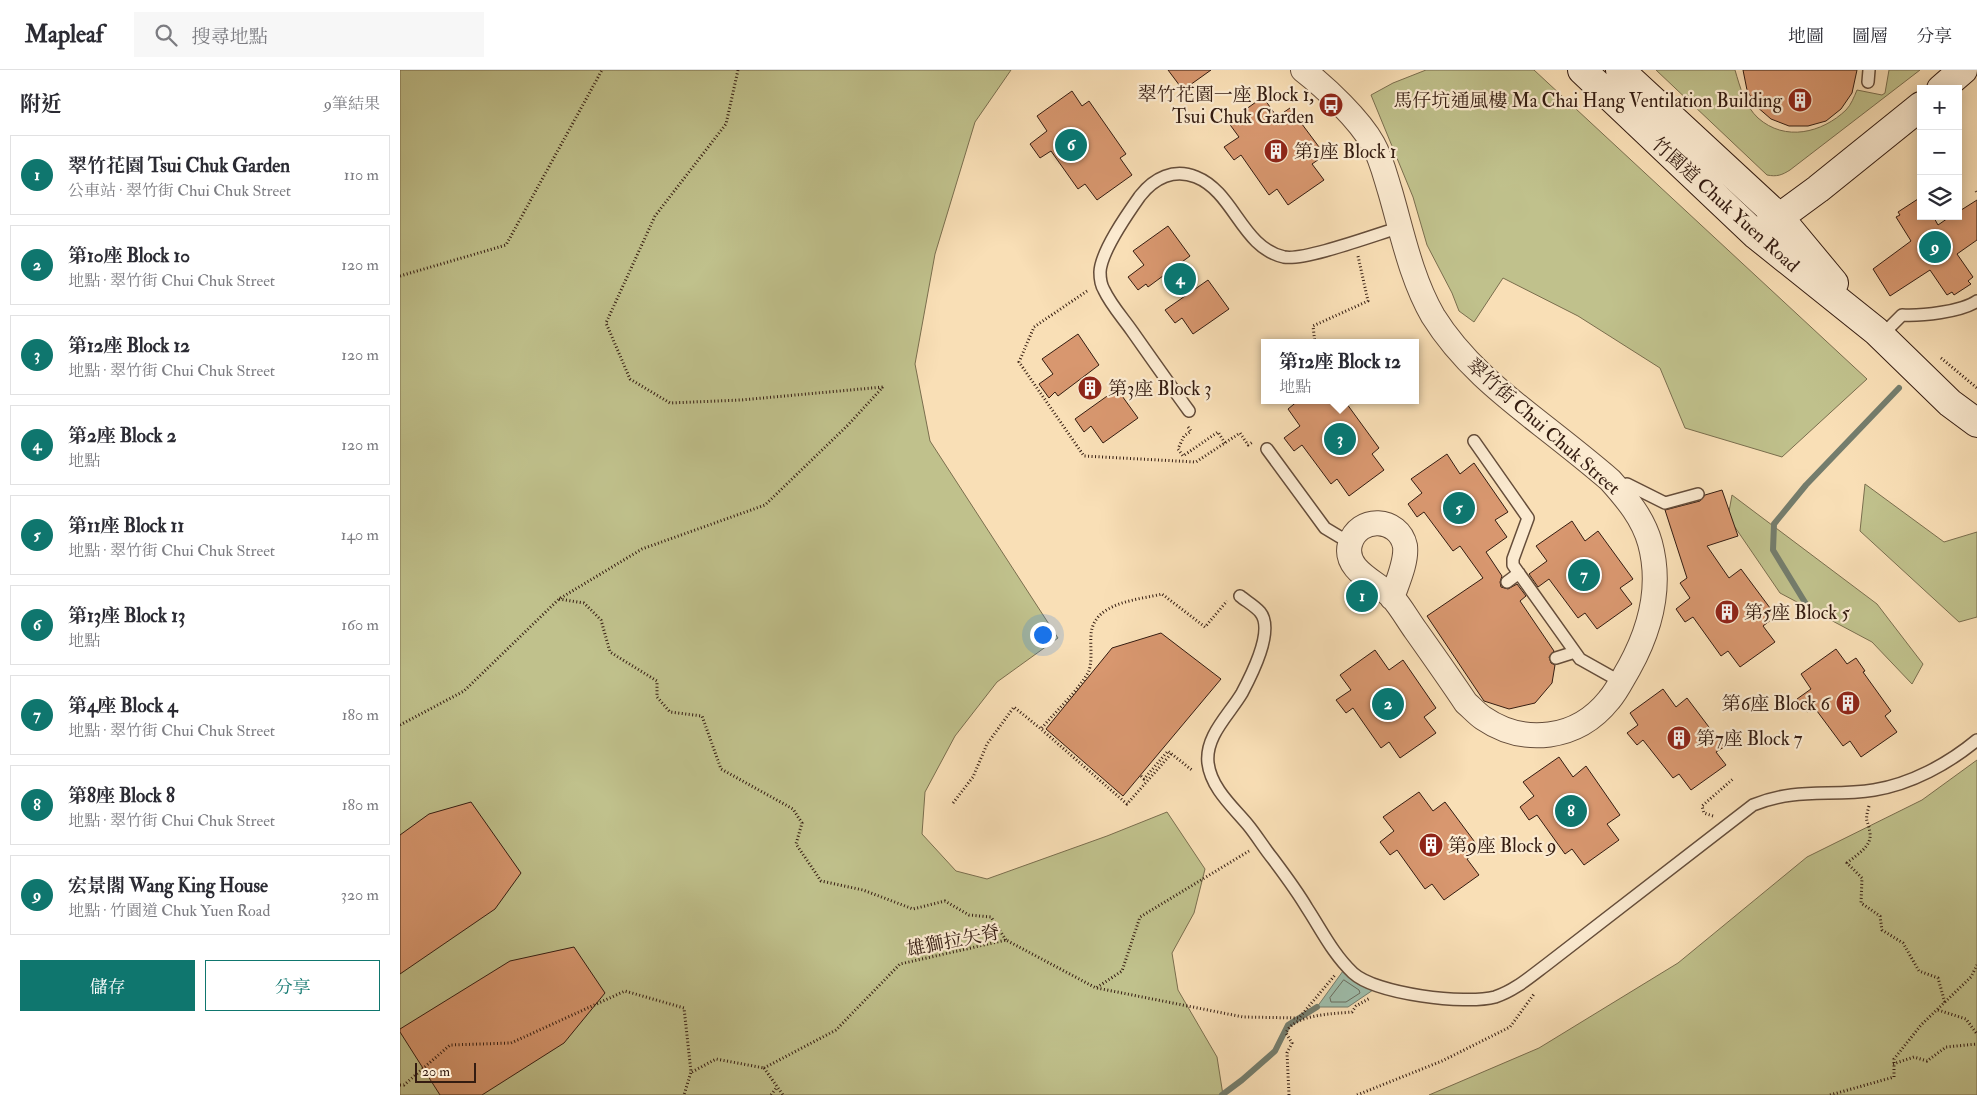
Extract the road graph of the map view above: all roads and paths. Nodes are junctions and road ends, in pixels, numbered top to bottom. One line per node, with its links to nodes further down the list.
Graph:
1 (602, 70): 13 (path)
2 (738, 70): 32 (path)
3 (1303, 70): 10 (street, 翠竹街 Chui Chuk Street)
4 (1582, 70): 11 (main road, 竹園道 Chuk Yuen Road)
5 (1620, 70): 9 (main road, 竹園道 Chuk Yuen Road)
6 (1963, 70): 7 (main road)
7 (1946, 85)
8 (1917, 109): 9 (main road)
9 (1780, 218): 11 (main road); 16 (main road, 竹園道 Chuk Yuen Road)
10 (1401, 227): 18 (lane); 25 (street, 翠竹街 Chui Chuk Street)
11 (1756, 235): 16 (main road, 竹園道 Chuk Yuen Road)
12 (1357, 253): 17 (path)
13 (400, 276)
14 (1092, 288): 23 (path)
15 (1977, 301): 16 (lane)
16 (1878, 334): 19 (main road, 竹園道 Chuk Yuen Road)
17 (1315, 339)
18 (1189, 411)
19 (1977, 423)
20 (1186, 424): 23 (path)
21 (1260, 438): 23 (path)
22 (1474, 441): 28 (lane)
23 (1225, 443)
24 (1267, 449): 27 (lane)
25 (1619, 489): 26 (lane); 35 (street, 翠竹街 Chui Chuk Street)
26 (1698, 494)
27 (1353, 537): 31 (street, 翠竹街 Chui Chuk Street); 31 (street)
28 (1519, 573): 29 (lane); 33 (lane)
29 (1507, 582)
30 (1240, 596): 37 (path); 46 (lane)
31 (1392, 598): 35 (street, 翠竹街 Chui Chuk Street)
32 (559, 599): 36 (path); 47 (path)
33 (1575, 652): 34 (lane); 35 (lane)
34 (1556, 658)
35 (1621, 682)
36 (400, 725)
37 (1041, 729): 40 (path); 44 (path)
38 (1977, 740): 43 (lane)
39 (1168, 751): 41 (path)
40 (1172, 754)
41 (1141, 776)
42 (1734, 778): 45 (path)
43 (1874, 790): 45 (lane); 53 (path)
44 (953, 803)
45 (1730, 822): 49 (lane)
46 (1261, 844): 48 (lane); 52 (path)
47 (1006, 940): 52 (path, 雄獅拉矢脊); 58 (path, 雄獅拉矢脊)
48 (1344, 964): 51 (lane); 52 (path, 雄獅拉矢脊)
49 (1546, 965): 51 (lane); 66 (path)
50 (1977, 965): 53 (path)
51 (1380, 987): 65 (path)
52 (1096, 988)
53 (1945, 1003): 54 (path)
54 (1938, 1010): 55 (path); 57 (path)
55 (1977, 1034)
56 (1977, 1044): 57 (path)
57 (1892, 1065): 67 (path)
58 (764, 1068): 59 (path); 61 (path)
59 (691, 1072): 60 (path); 62 (path)
60 (400, 1086)
61 (777, 1087): 63 (path); 64 (path)
62 (684, 1095)
63 (771, 1095)
64 (783, 1095)
65 (1290, 1095)
66 (1357, 1095)
67 (1830, 1095)

